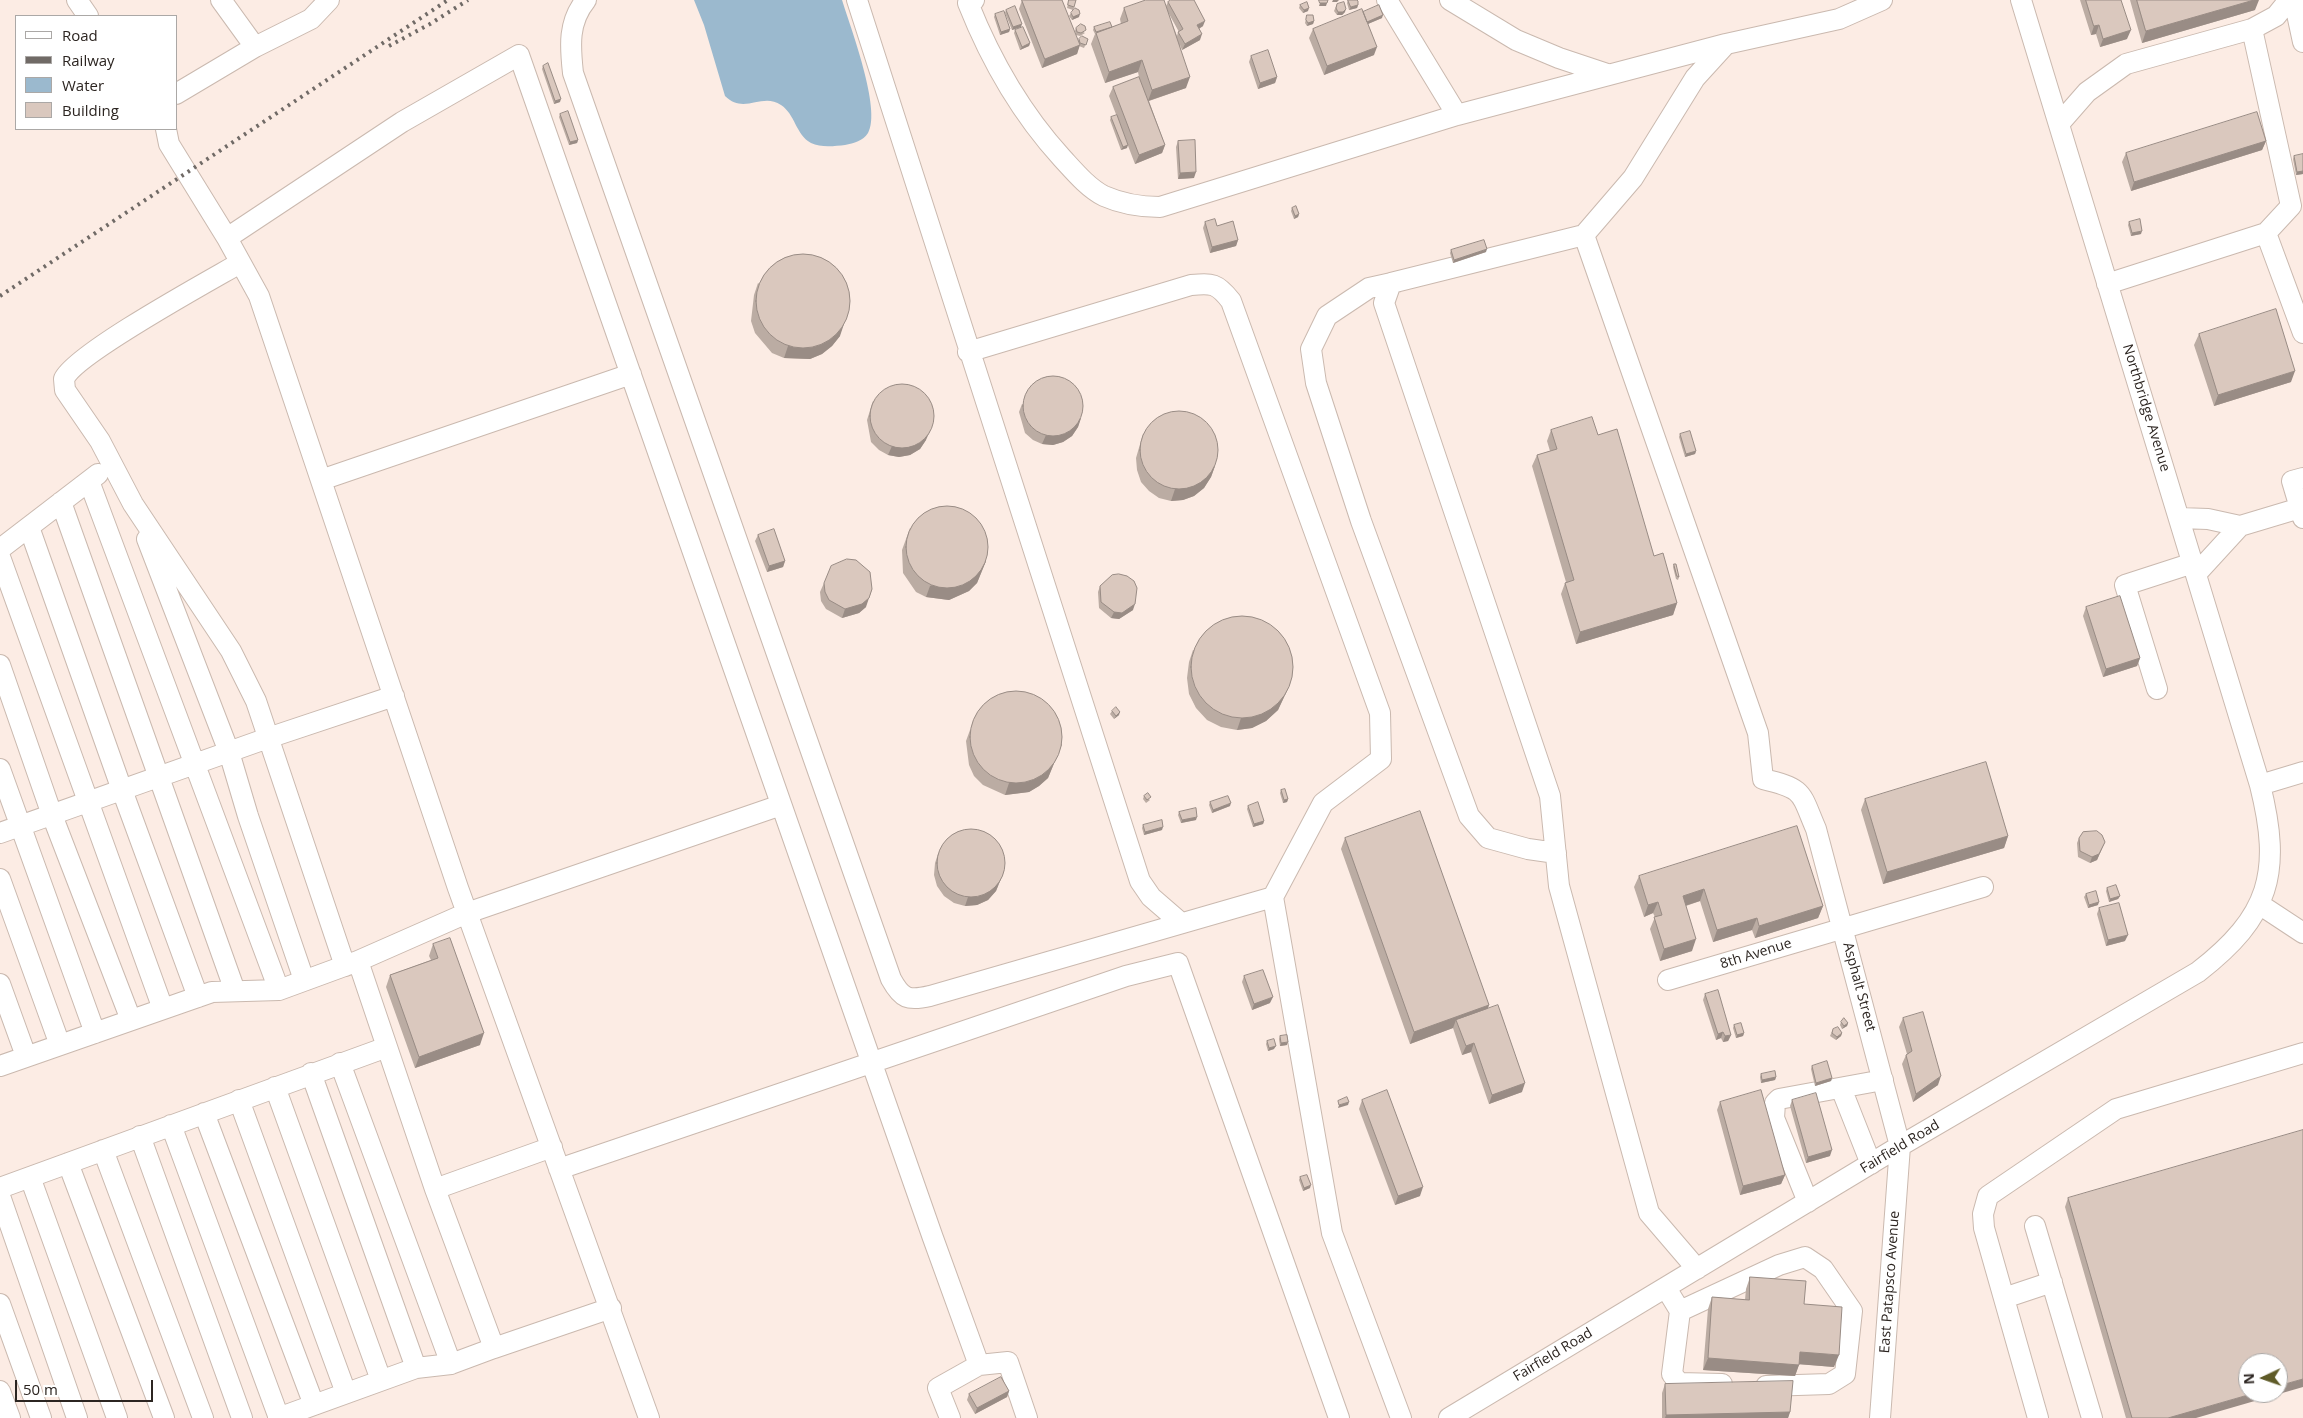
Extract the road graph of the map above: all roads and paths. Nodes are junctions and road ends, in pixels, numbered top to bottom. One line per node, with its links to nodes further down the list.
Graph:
1 (77, 0): 13 (street)
2 (221, 0): 17 (street)
3 (330, 0): 17 (street)
4 (586, 0): 68 (street)
5 (857, 0): 30 (street)
6 (974, 0): 20 (street)
7 (1388, 0): 20 (street)
8 (1450, 0): 18 (street)
9 (1882, 0): 16 (street)
10 (2021, 0): 21 (street, Northbridge Avenue)
11 (2290, 0): 14 (street)
12 (2294, 0): 15 (street)
13 (87, 15)
14 (2252, 30): 21 (street); 23 (street)
15 (2303, 42)
16 (1726, 44): 18 (street); 24 (street)
17 (254, 47): 19 (street)
18 (1607, 74): 20 (street)
19 (178, 93)
20 (1457, 115)
21 (2059, 124): 28 (street, Northbridge Avenue)
22 (166, 130): 25 (street)
23 (2266, 233): 28 (street); 29 (street)
24 (1584, 235): 27 (street); 69 (street, Asphalt Street)
25 (227, 238): 26 (street); 31 (street)
26 (240, 263): 32 (street); 34 (street)
27 (1396, 282): 62 (street); 62 (street)
28 (2108, 284): 39 (street, Northbridge Avenue)
29 (2303, 333)
30 (968, 352): 65 (street); 68 (street)
31 (631, 374): 34 (street); 57 (street)
32 (113, 463): 35 (street); 37 (street)
33 (2303, 478): 38 (street)
34 (321, 480): 47 (street)
35 (89, 481): 36 (street); 50 (street)
36 (61, 502): 40 (street); 53 (street)
37 (133, 504): 48 (street); 49 (street)
38 (2301, 513): 41 (street)
39 (2179, 518): 41 (street); 44 (street, Northbridge Avenue)
40 (29, 526): 42 (street); 55 (street)
41 (2240, 526): 44 (street)
42 (0, 549)
43 (0, 557): 56 (street)
44 (2194, 568): 46 (street); 54 (street, Northbridge Avenue)
45 (0, 665): 58 (street)
46 (2157, 689)
47 (394, 696): 48 (street); 67 (street)
48 (268, 738): 49 (street); 71 (street)
49 (229, 752): 50 (street); 72 (street)
50 (194, 764): 53 (street); 75 (street)
51 (0, 768): 60 (street)
52 (2303, 772): 54 (street)
53 (158, 777): 55 (street); 76 (street)
54 (2260, 785): 59 (street, Northbridge Avenue)
55 (122, 790): 56 (street); 77 (street)
56 (88, 802): 58 (street); 78 (street)
57 (782, 805): 67 (street); 85 (street)
58 (52, 815): 60 (street); 79 (street)
59 (2268, 818): 66 (street, Fairfield Road)
60 (20, 826): 61 (street); 80 (street)
61 (0, 833)
62 (1556, 853): 108 (street)
63 (0, 879): 81 (street)
64 (1983, 887): 69 (street, 8th Avenue)
65 (1274, 897): 68 (street); 136 (street)
66 (2259, 904): 70 (street); 96 (street, Fairfield Road)
67 (467, 913): 71 (street); 97 (street)
68 (1181, 923)
69 (1843, 928): 73 (street, 8th Avenue); 89 (street, Asphalt Street)
70 (2303, 933)
71 (351, 963): 72 (street); 82 (street)
72 (304, 980): 75 (street)
73 (1668, 980)
74 (0, 984): 84 (street)
75 (279, 990): 76 (street)
76 (235, 991): 77 (street)
77 (198, 997): 78 (street)
78 (163, 1009): 79 (street)
79 (131, 1020): 80 (street)
80 (96, 1033): 81 (street)
81 (60, 1045): 84 (street)
82 (387, 1047): 86 (street); 104 (street)
83 (2303, 1053): 111 (street)
84 (26, 1056): 87 (street)
85 (871, 1062): 101 (street); 117 (street); 135 (street)
86 (340, 1063): 88 (street); 116 (street)
87 (0, 1066)
88 (311, 1073): 90 (street); 118 (street)
89 (1883, 1080): 91 (street); 96 (street, Asphalt Street)
90 (275, 1087): 92 (street); 119 (street)
91 (1841, 1088): 100 (street); 106 (street)
92 (239, 1100): 93 (street); 121 (street)
93 (204, 1113): 94 (street); 122 (street)
94 (171, 1125): 95 (street); 131 (street)
95 (140, 1136): 98 (street); 130 (street)
96 (1900, 1146): 100 (street, Fairfield Road); 137 (street, East Patapsco Avenue)
97 (552, 1147): 101 (street); 104 (street)
98 (103, 1150): 99 (street); 129 (street)
99 (68, 1163): 102 (street); 128 (street)
100 (1871, 1164): 106 (street, Fairfield Road)
101 (559, 1169): 113 (street)
102 (30, 1177): 103 (street); 127 (street)
103 (0, 1188)
104 (435, 1189): 115 (street)
105 (0, 1196): 126 (street)
106 (1808, 1202): 108 (street, Fairfield Road)
107 (2035, 1226): 109 (street)
108 (1697, 1268): 110 (street, Fairfield Road)
109 (2052, 1282): 111 (street); 139 (street)
110 (1666, 1288): 114 (street); 123 (street, Fairfield Road)
111 (2004, 1298): 138 (street)
112 (0, 1304): 125 (street)
113 (611, 1308): 115 (street); 132 (street)
114 (1680, 1311): 114 (street)
115 (494, 1348): 116 (street)
116 (451, 1364): 118 (street)
117 (979, 1365): 133 (street); 134 (street)
118 (416, 1368): 119 (street)
119 (381, 1380): 121 (street)
120 (0, 1391): 124 (street)
121 (346, 1393): 122 (street)
122 (314, 1405): 131 (street)
123 (1461, 1415)
124 (10, 1418)
125 (41, 1418)
126 (77, 1418)
127 (117, 1418)
128 (164, 1418)
129 (203, 1418)
130 (242, 1418)
131 (279, 1418)
132 (650, 1418)
133 (950, 1418)
134 (1027, 1418)
135 (1339, 1418)
136 (1400, 1418)
137 (1880, 1418)
138 (2038, 1418)
139 (2092, 1418)

